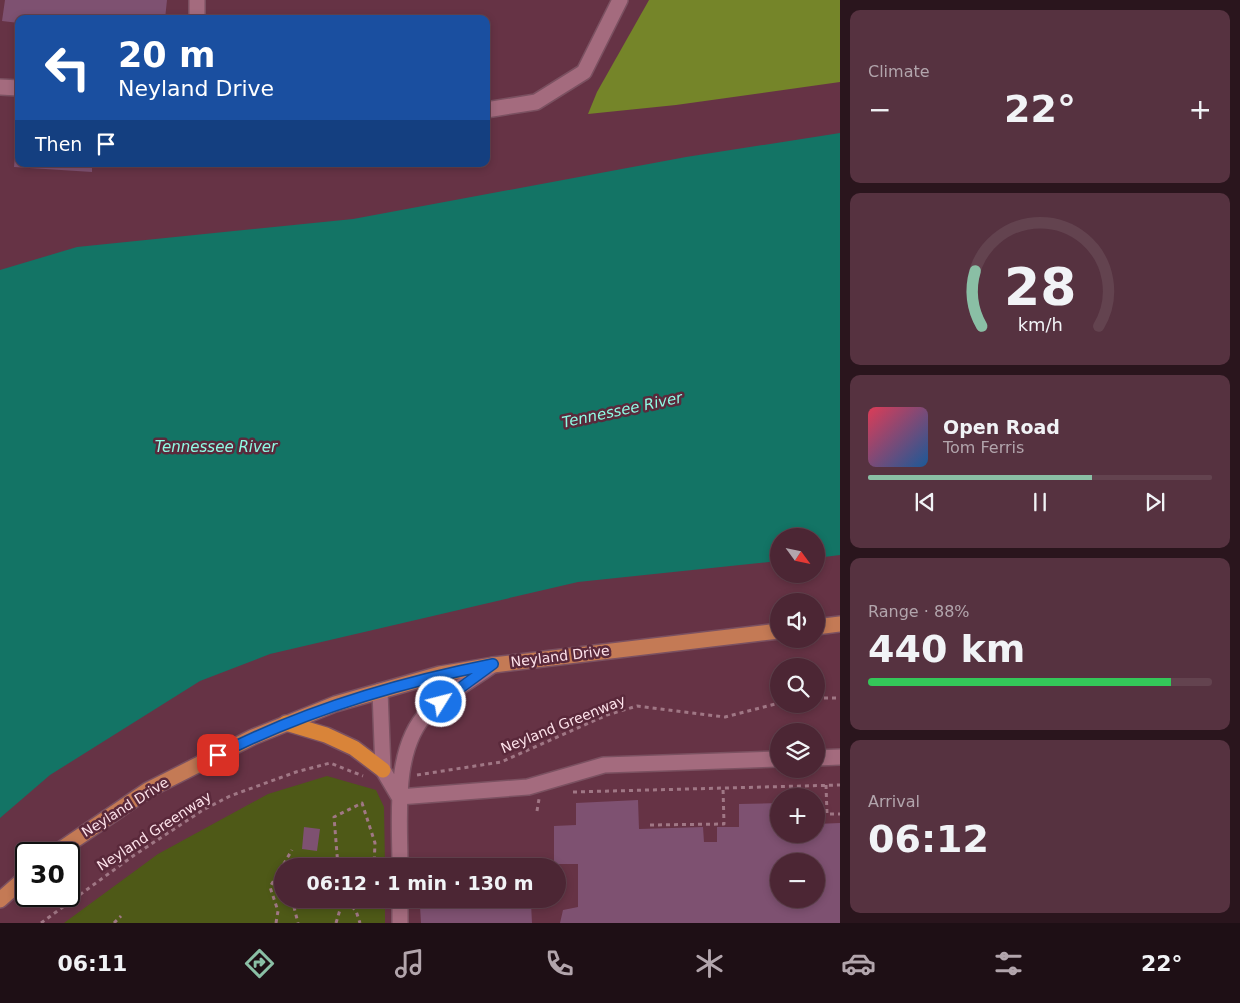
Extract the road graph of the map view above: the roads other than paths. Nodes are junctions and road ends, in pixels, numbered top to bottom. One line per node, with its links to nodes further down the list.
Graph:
1 (197, 0): 3 (street)
2 (620, 0): 6 (street)
3 (197, 15)
4 (0, 87): 5 (street)
5 (15, 88)
6 (490, 109)
7 (840, 624): 8 (main road)
8 (825, 626)
9 (770, 632): 10 (main road, Neyland Drive)
10 (493, 664): 11 (main road, Neyland Drive); 16 (street)
11 (380, 691): 12 (main road, Neyland Drive); 16 (street)
12 (286, 723): 16 (highway); 18 (main road, Neyland Drive)
13 (840, 757): 14 (street)
14 (825, 758)
15 (770, 759): 17 (street)
16 (391, 774): 17 (street)
17 (399, 797): 19 (street)
18 (72, 842)
19 (400, 858)
20 (15, 887): 21 (main road)
21 (0, 900)
22 (400, 908): 23 (street)
23 (400, 923)

